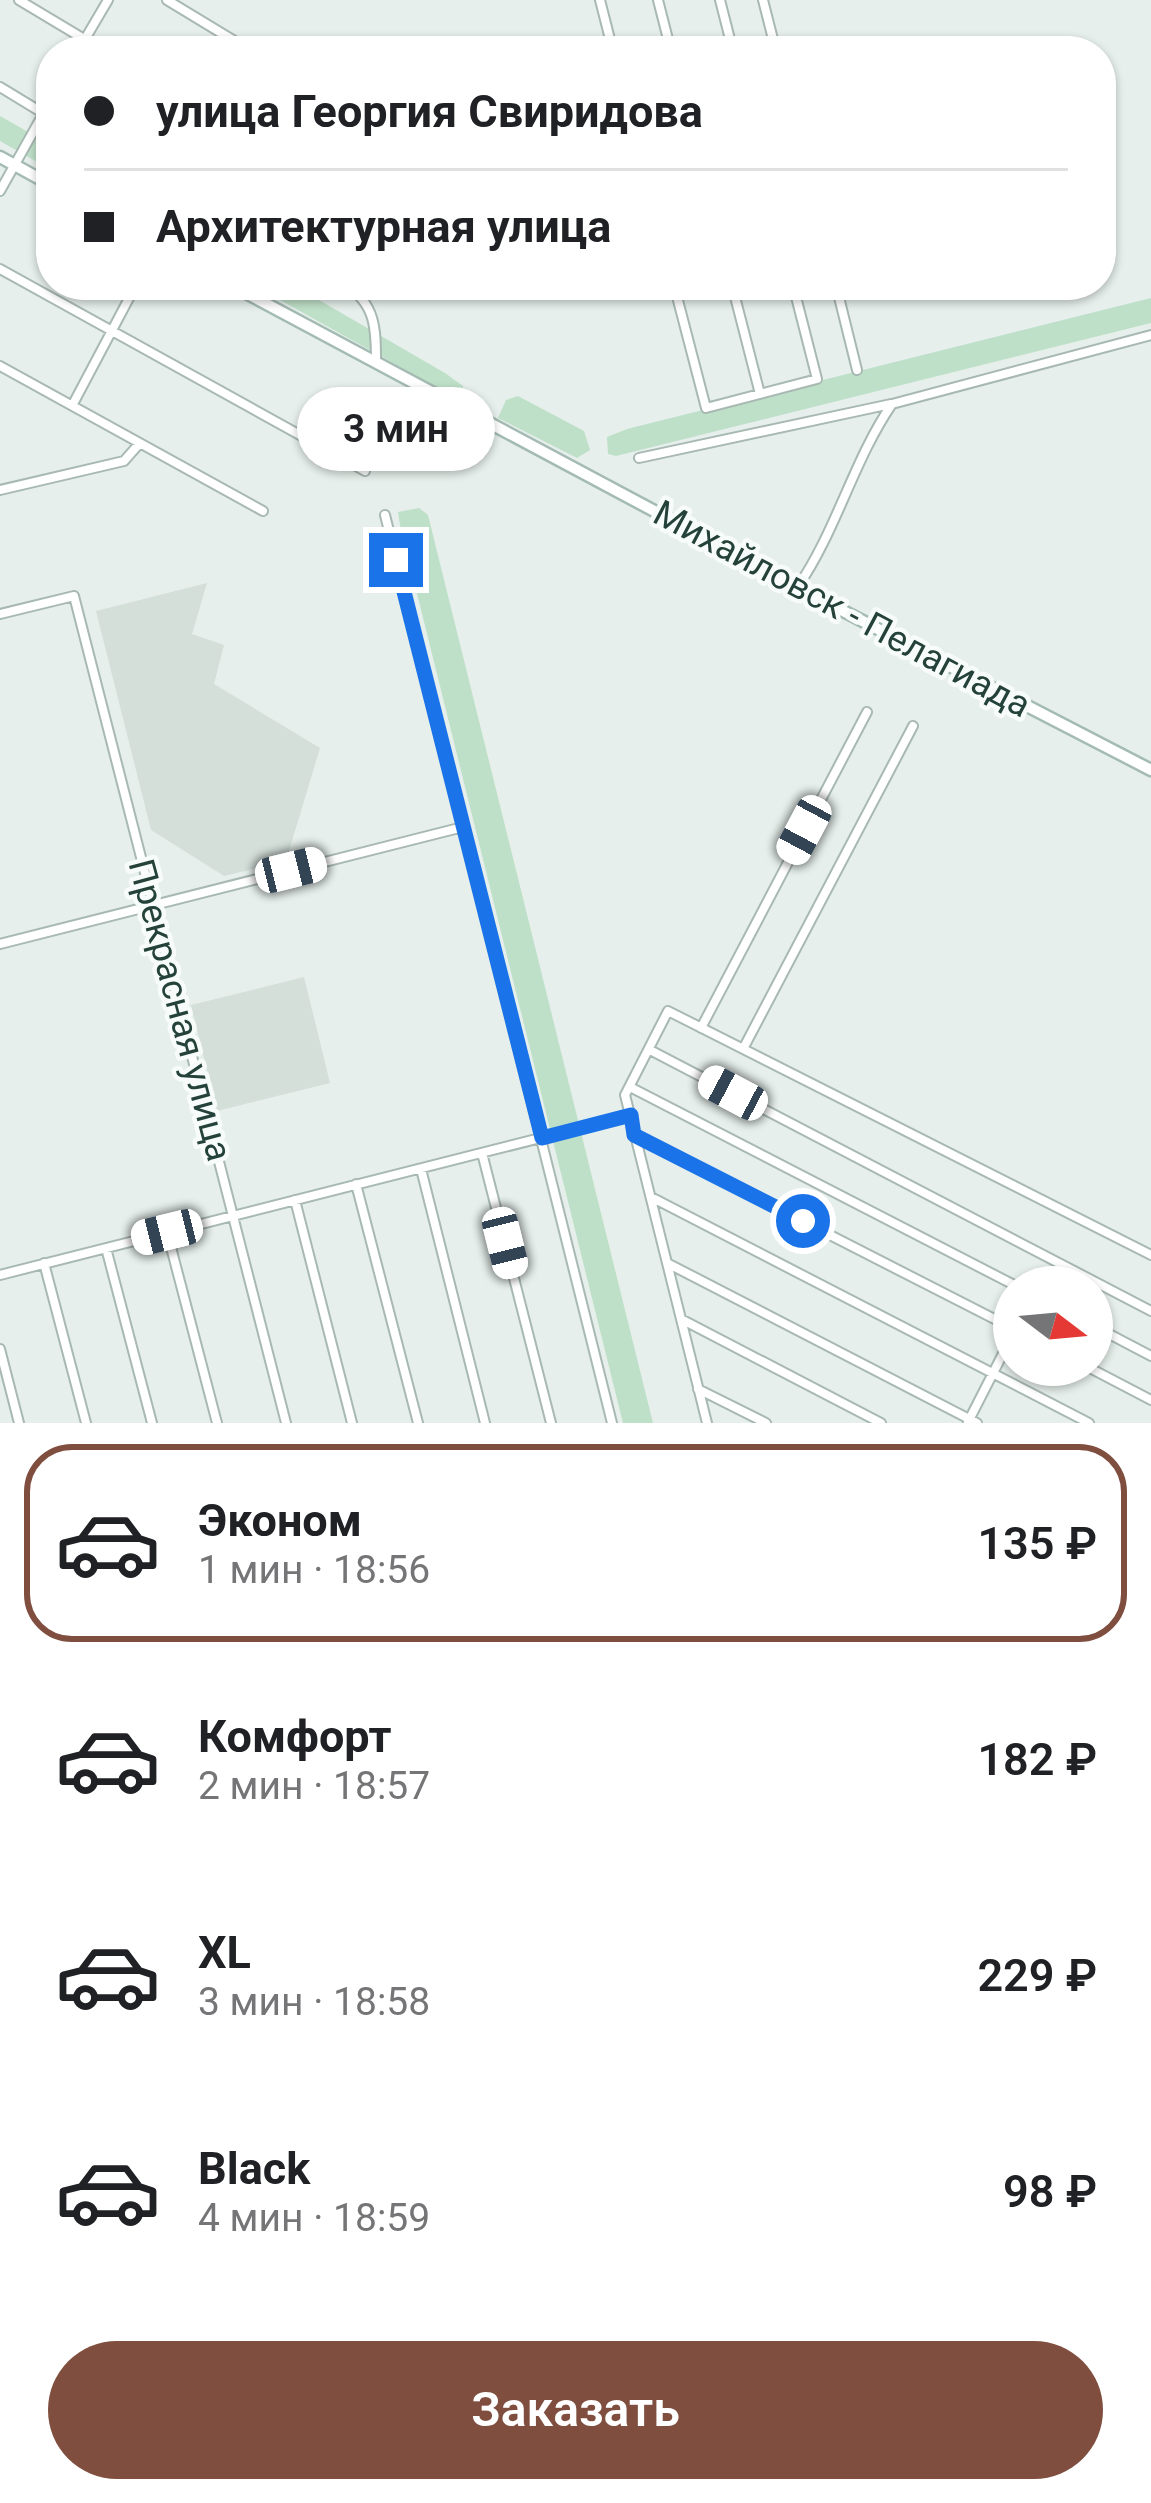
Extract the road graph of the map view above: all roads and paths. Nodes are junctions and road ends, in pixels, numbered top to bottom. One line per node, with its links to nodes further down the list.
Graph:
1 (19, 0): 8 (street)
2 (108, 0): 9 (street)
3 (167, 0): 10 (street)
4 (600, 0): 11 (street)
5 (658, 0): 12 (street)
6 (719, 0): 13 (street)
7 (763, 0): 14 (street)
8 (82, 36)
9 (86, 36)
10 (226, 36)
11 (609, 36)
12 (667, 36)
13 (729, 36)
14 (772, 36)
15 (0, 88): 16 (street)
16 (36, 109)
17 (36, 133): 19 (street)
18 (0, 157): 19 (street)
19 (15, 165): 20 (street); 21 (street)
20 (36, 177)
21 (0, 191)
22 (0, 269): 23 (street)
23 (36, 289)
24 (56, 300): 32 (street)
25 (128, 300): 32 (street)
26 (259, 300): 34 (street, Михайловск - Пелагиада)
27 (365, 300): 34 (street)
28 (678, 300): 37 (street)
29 (736, 300): 37 (street)
30 (797, 300): 37 (street)
31 (840, 300): 36 (street)
32 (111, 331): 38 (street); 42 (street)
33 (1151, 335): 39 (street)
34 (376, 362): 46 (street, Михайловск - Пелагиада)
35 (0, 366): 38 (street)
36 (857, 370)
37 (760, 394)
38 (73, 404): 40 (street)
39 (892, 404): 41 (street); 46 (street)
40 (139, 444): 43 (street); 44 (street)
41 (639, 458)
42 (365, 471)
43 (0, 490)
44 (263, 512)
45 (385, 515): 51 (street)
46 (797, 587): 50 (street, Михайловск - Пелагиада)
47 (0, 614): 52 (street, Прекрасная улица)
48 (867, 712): 54 (street)
49 (913, 726): 55 (street)
50 (1151, 770)
51 (463, 827): 52 (street); 60 (street)
52 (153, 905): 53 (street); 66 (street, Прекрасная улица)
53 (0, 944)
54 (700, 1028): 55 (street); 56 (street)
55 (743, 1049): 69 (street)
56 (650, 1050): 57 (street); 74 (street)
57 (630, 1087): 58 (street); 73 (street)
58 (631, 1115): 59 (street); 60 (street)
59 (634, 1135): 64 (street); 76 (street)
60 (542, 1138): 61 (street); 95 (street)
61 (482, 1153): 62 (street); 94 (street)
62 (421, 1168): 63 (street); 93 (street)
63 (356, 1184): 65 (street); 92 (street)
64 (650, 1196): 71 (street); 80 (street)
65 (295, 1200): 66 (street); 91 (street)
66 (232, 1216): 67 (street); 90 (street, Прекрасная улица)
67 (167, 1232): 68 (street); 89 (street)
68 (106, 1248): 70 (street); 88 (street)
69 (1151, 1256)
70 (44, 1263): 72 (street); 87 (street)
71 (668, 1264): 75 (street); 85 (street)
72 (0, 1274)
73 (993, 1274)
74 (1151, 1311)
75 (681, 1319): 83 (street); 98 (street)
76 (993, 1319)
77 (1113, 1336): 79 (street)
78 (0, 1348): 86 (street)
79 (1151, 1356)
80 (993, 1373): 85 (street)
81 (1113, 1380): 84 (street)
82 (1018, 1386): 99 (street)
83 (698, 1389): 96 (street); 97 (street)
84 (1151, 1400)
85 (971, 1422)
86 (20, 1423)
87 (86, 1423)
88 (152, 1423)
89 (217, 1423)
90 (286, 1423)
91 (352, 1423)
92 (418, 1423)
93 (485, 1423)
94 (551, 1423)
95 (612, 1423)
96 (707, 1423)
97 (766, 1423)
98 (880, 1423)
99 (1089, 1423)

